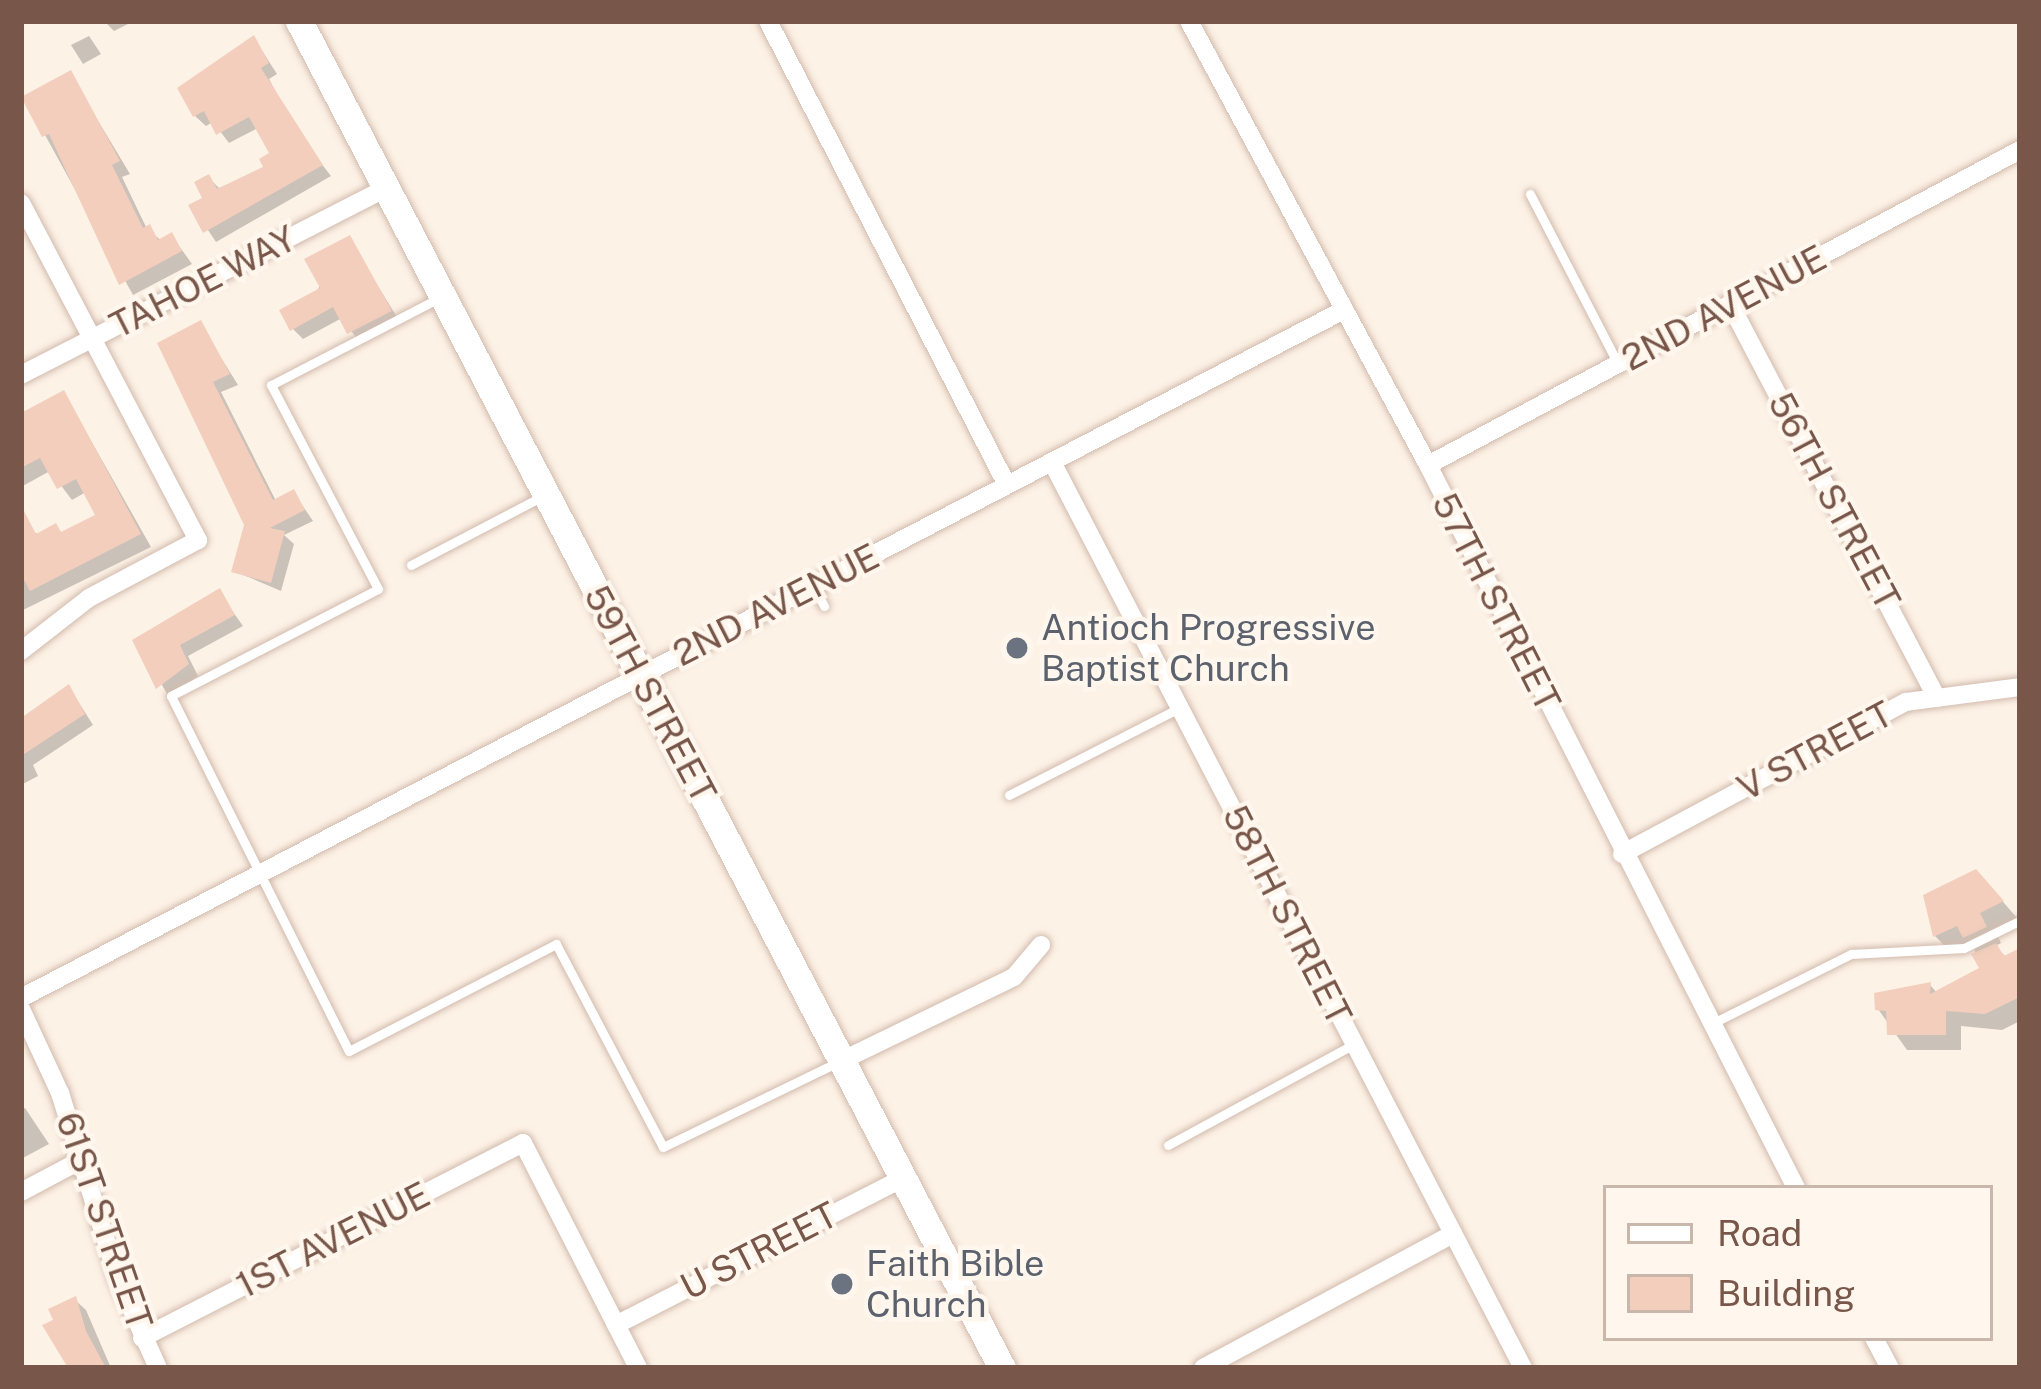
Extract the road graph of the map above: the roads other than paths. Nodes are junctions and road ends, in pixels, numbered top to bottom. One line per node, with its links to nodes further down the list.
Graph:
1 (298, 21): 5 (street, 59TH STREET)
2 (768, 21): 16 (street)
3 (1189, 21): 10 (street, 57TH STREET)
4 (2020, 151): 9 (street, 2ND AVENUE)
5 (385, 189): 8 (street, 59TH STREET); 11 (street, TAHOE WAY)
6 (1530, 194): 12 (lane)
7 (21, 203): 11 (street)
8 (442, 297): 17 (street, 59TH STREET); 28 (lane)
9 (1730, 304): 12 (street, 2ND AVENUE); 24 (street, 56TH STREET)
10 (1340, 312): 14 (street, 2ND AVENUE); 15 (street, 57TH STREET)
11 (92, 339): 13 (street, TAHOE WAY); 21 (street)
12 (1618, 364): 15 (street, 2ND AVENUE)
13 (21, 375)
14 (1052, 462): 16 (street, 2ND AVENUE); 25 (street, 58TH STREET)
15 (1428, 465): 27 (street, 57TH STREET)
16 (1007, 485): 19 (street, 2ND AVENUE)
17 (545, 495): 18 (lane); 22 (street, 59TH STREET)
18 (411, 565)
19 (813, 586): 20 (lane); 22 (street, 2ND AVENUE)
20 (824, 606)
21 (21, 651)
22 (640, 676): 28 (street, 2ND AVENUE); 35 (street, 59TH STREET)
23 (2020, 687): 24 (street, V STREET)
24 (1937, 698): 27 (street, V STREET)
25 (1179, 708): 26 (lane); 34 (street, 58TH STREET)
26 (1009, 795)
27 (1622, 854): 33 (street, 57TH STREET)
28 (260, 874): 31 (street, 2ND AVENUE); 35 (lane)
29 (2017, 922): 33 (lane)
30 (1041, 945): 35 (street)
31 (21, 998)
32 (21, 1009): 37 (street, 61ST STREET)
33 (1711, 1024): 39 (street, 57TH STREET)
34 (1354, 1044): 36 (lane); 41 (street, 58TH STREET)
35 (841, 1060): 38 (street, 59TH STREET)
36 (1168, 1145)
37 (83, 1159): 40 (street); 43 (street, 61ST STREET)
38 (903, 1178): 42 (street, U STREET); 47 (street, 59TH STREET)
39 (1794, 1185)
40 (21, 1192)
41 (1453, 1234): 48 (street); 49 (street, 58TH STREET)
42 (616, 1324): 43 (street, 1ST AVENUE); 46 (street)
43 (142, 1338): 45 (street, 61ST STREET)
44 (1876, 1341): 50 (street)
45 (158, 1368)
46 (638, 1368)
47 (1002, 1368)
48 (1203, 1368)
49 (1523, 1368)
50 (1890, 1368)

